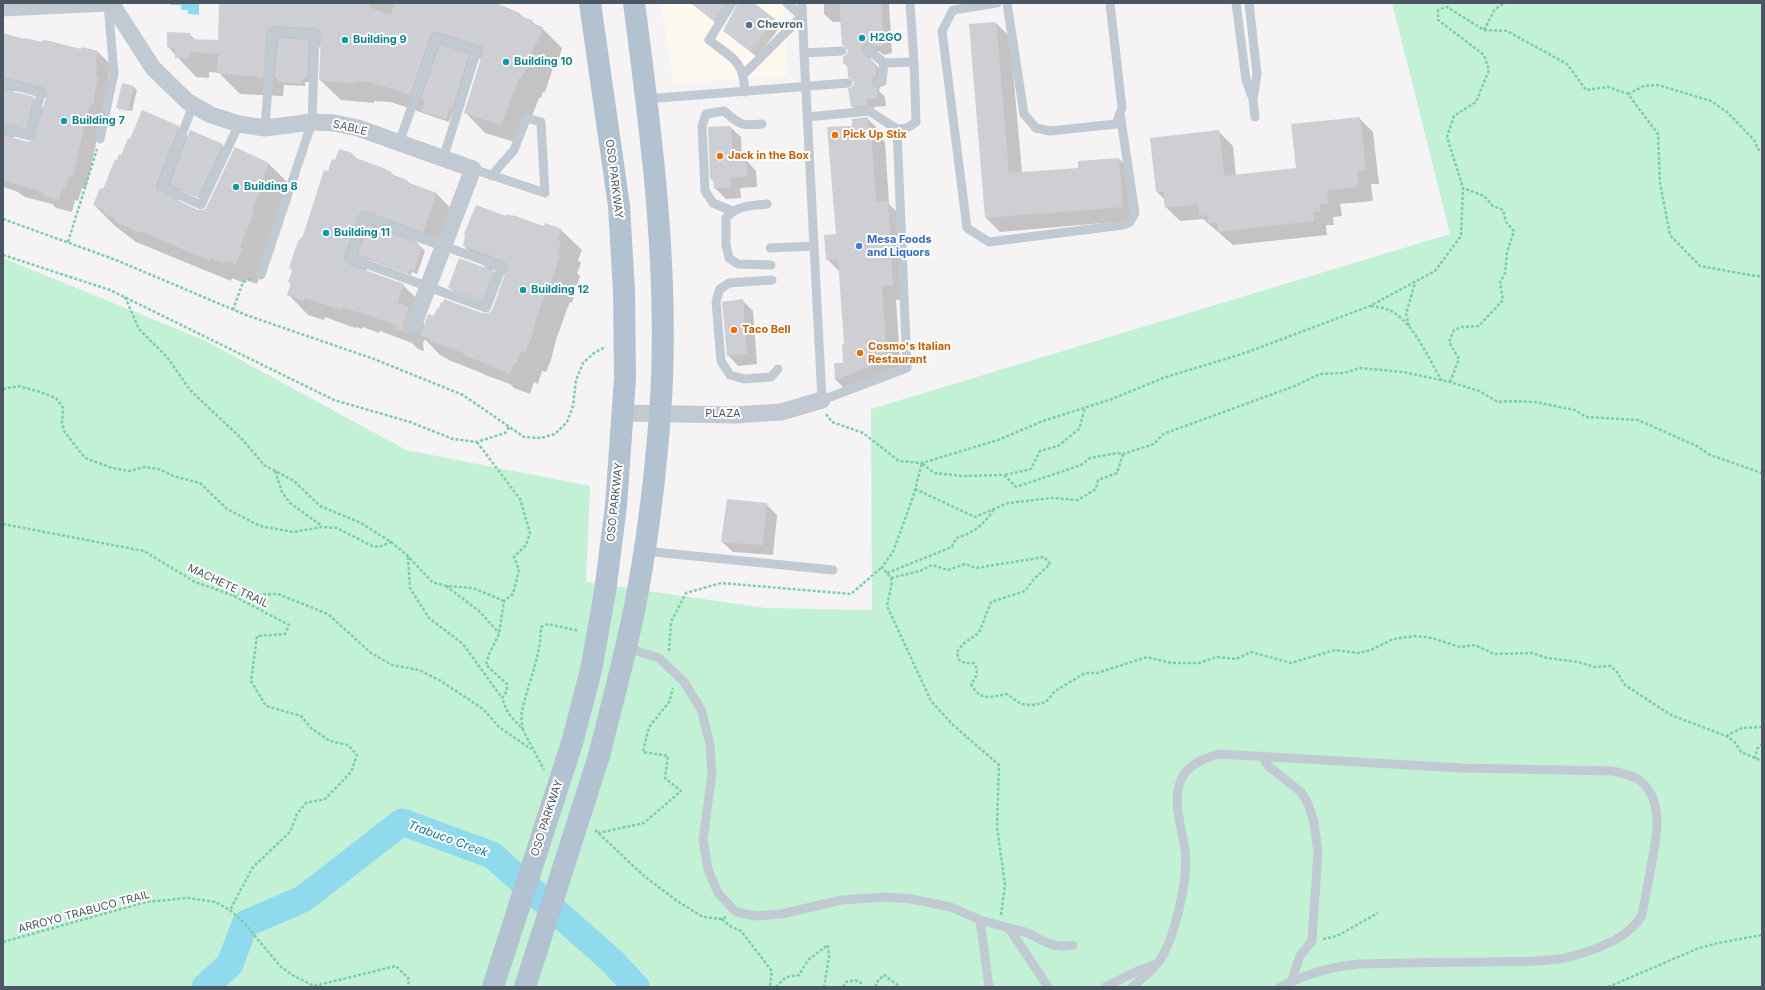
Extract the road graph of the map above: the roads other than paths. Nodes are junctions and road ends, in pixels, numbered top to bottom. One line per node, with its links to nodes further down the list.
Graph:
1 (108, 3): 13 (street); 28 (street, SABLE); 38 (lane)
2 (590, 3): 55 (main road, OSO PARKWAY)
3 (634, 3): 26 (main road)
4 (732, 3): 20 (lane)
5 (787, 3): 14 (lane)
6 (802, 3): 14 (lane)
7 (910, 3): 18 (lane)
8 (997, 3): 29 (lane)
9 (1007, 3): 29 (lane)
10 (1110, 3): 29 (lane)
11 (1236, 3): 27 (lane)
12 (1249, 3): 27 (lane)
13 (3, 8)
14 (802, 16): 17 (lane); 20 (lane)
15 (868, 49): 19 (lane)
16 (842, 51): 17 (lane)
17 (804, 53): 24 (lane)
18 (914, 62): 19 (lane); 37 (lane)
19 (884, 63): 21 (lane)
20 (744, 74): 25 (lane)
21 (877, 82)
22 (3, 83): 36 (lane)
23 (848, 83): 24 (lane)
24 (805, 87): 25 (lane); 30 (lane)
25 (745, 92): 26 (lane)
26 (646, 98): 56 (main road)
27 (1253, 100): 31 (lane)
28 (192, 105): 33 (street, SABLE); 33 (lane)
29 (1120, 113)
30 (807, 117): 37 (lane); 46 (lane)
31 (1255, 117)
32 (312, 122): 35 (street, SABLE); 35 (lane); 39 (street, SABLE); 49 (lane)
33 (239, 124): 35 (street, SABLE)
34 (762, 124): 44 (lane)
35 (265, 128)
36 (3, 129)
37 (896, 129): 54 (lane)
38 (100, 139)
39 (400, 143): 40 (street, SABLE); 40 (lane)
40 (443, 159): 41 (street, SABLE)
41 (472, 170): 42 (lane); 45 (street)
42 (491, 176): 42 (lane)
43 (767, 204): 44 (lane)
44 (732, 211): 48 (lane)
45 (444, 245): 51 (street); 51 (lane); 51 (lane)
46 (814, 246): 47 (lane); 54 (lane)
47 (770, 248)
48 (771, 265)
49 (261, 275)
50 (772, 280): 53 (lane)
51 (428, 286): 52 (street)
52 (413, 326)
53 (778, 369)
54 (819, 401): 56 (street, PLAZA)
55 (623, 413): 56 (street, PLAZA); 66 (main road, OSO PARKWAY, bridge)
56 (660, 413): 57 (main road)
57 (644, 551): 58 (lane); 59 (main road)
58 (833, 570)
59 (626, 648): 61 (lane); 67 (main road, bridge)
60 (1262, 756): 64 (lane); 65 (lane); 65 (lane)
61 (980, 920): 62 (lane); 68 (lane)
62 (1009, 928): 63 (lane); 69 (lane)
63 (1073, 944)
64 (1157, 964): 70 (lane); 71 (lane)
65 (1291, 982): 72 (lane)
66 (493, 987)
67 (525, 987)
68 (989, 987)
69 (1048, 987)
70 (1105, 987)
71 (1132, 987)
72 (1280, 987)

